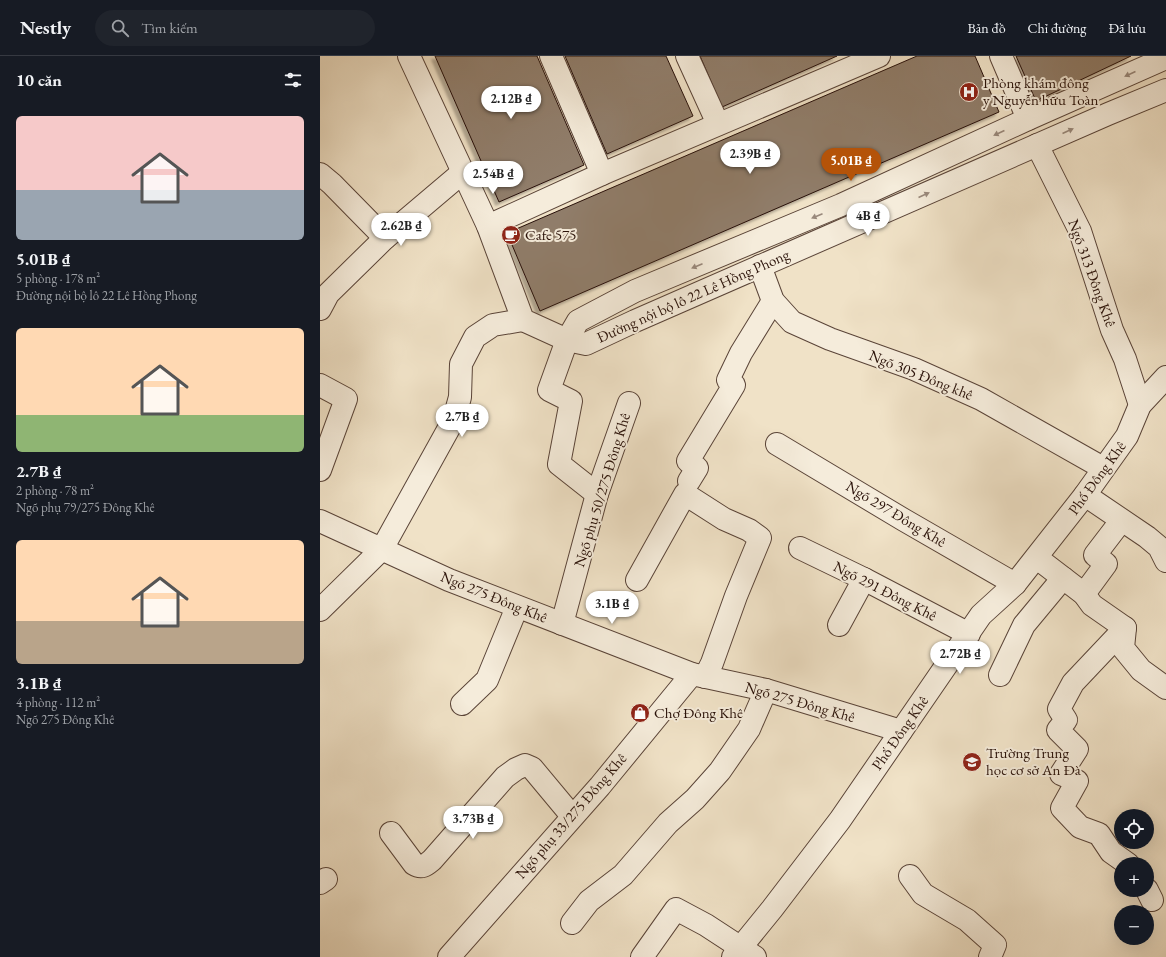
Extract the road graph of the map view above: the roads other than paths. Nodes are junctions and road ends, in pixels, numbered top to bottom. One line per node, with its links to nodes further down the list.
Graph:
1 (409, 56): 11 (street)
2 (551, 56): 13 (street)
3 (687, 56): 9 (street)
4 (879, 56): 9 (street)
5 (1001, 56): 8 (street)
6 (1166, 58): 8 (street, Đường nội bộ lô 22 Lê Hồng Phong, one-way to 8)
7 (1166, 90): 10 (street, Đường nội bộ lô 22 Lê Hồng Phong, one-way to 7)
8 (1028, 119): 20 (street, Đường nội bộ lô 22 Lê Hồng Phong, one-way to 20)
9 (718, 124): 13 (street)
10 (1037, 145): 16 (street, Đường nội bộ lô 22 Lê Hồng Phong, one-way to 10); 24 (street, Ngõ 313 Đông Khê)
11 (463, 172): 14 (street); 15 (street)
12 (320, 174): 15 (street)
13 (602, 174): 14 (street)
14 (488, 226): 19 (street)
15 (385, 238): 17 (street)
16 (760, 266): 18 (street, Ngõ 305 Đông khê); 20 (street, Đường nội bộ lô 22 Lê Hồng Phong)
17 (323, 297)
18 (773, 301): 26 (street, Ngõ 305 Đông khê); 28 (street)
19 (524, 320): 20 (street); 34 (street)
20 (566, 340): 29 (street)
21 (1166, 377): 24 (street, Phố Đông Khê)
22 (320, 385): 27 (street)
23 (629, 402): 29 (street, Ngõ phụ 50/275 Đông Khê)
24 (1140, 405): 26 (street, Phố Đông Khê)
25 (777, 444): 40 (street, Ngõ 297 Đông Khê)
26 (1103, 468): 30 (street, Phố Đông Khê)
27 (320, 470)
28 (688, 481)
29 (597, 494): 44 (street, Ngõ phụ 50/275 Đông Khê)
30 (1085, 495): 32 (street); 35 (street, Phố Đông Khê)
31 (320, 521): 34 (street, Ngõ 275 Đông Khê)
32 (1121, 521): 36 (street); 41 (street)
33 (800, 548): 38 (street, Ngõ 291 Đông Khê)
34 (382, 549): 42 (street, Ngõ 275 Đông Khê); 43 (street)
35 (1037, 558): 37 (street); 40 (street, Phố Đông Khê)
36 (1166, 561)
37 (1063, 578): 41 (street); 48 (street)
38 (864, 579): 45 (street); 47 (street, Ngõ 291 Đông Khê)
39 (637, 580): 49 (street, Ngõ phụ 33/275 Đông Khê)
40 (1015, 584): 47 (street, Phố Đông Khê)
41 (1084, 594): 46 (street)
42 (517, 606): 44 (street, Ngõ 275 Đông Khê); 52 (street)
43 (320, 610)
44 (562, 624): 49 (street, Ngõ 275 Đông Khê)
45 (839, 625)
46 (1126, 628): 50 (street); 56 (street)
47 (968, 634): 53 (street, Phố Đông Khê)
48 (1000, 675)
49 (698, 676): 51 (street, Ngõ 275 Đông Khê); 54 (street, Ngõ phụ 33/275 Đông Khê)
50 (1166, 688)
51 (766, 690): 53 (street, Ngõ 275 Đông Khê); 58 (street)
52 (462, 704)
53 (901, 731): 59 (street, Phố Đông Khê)
54 (572, 816): 55 (street); 60 (street, Ngõ phụ 33/275 Đông Khê)
55 (391, 833)
56 (1118, 857)
57 (910, 876): 62 (street)
58 (572, 924)
59 (743, 954): 61 (street)
60 (449, 957)
61 (642, 957)
62 (990, 957)

